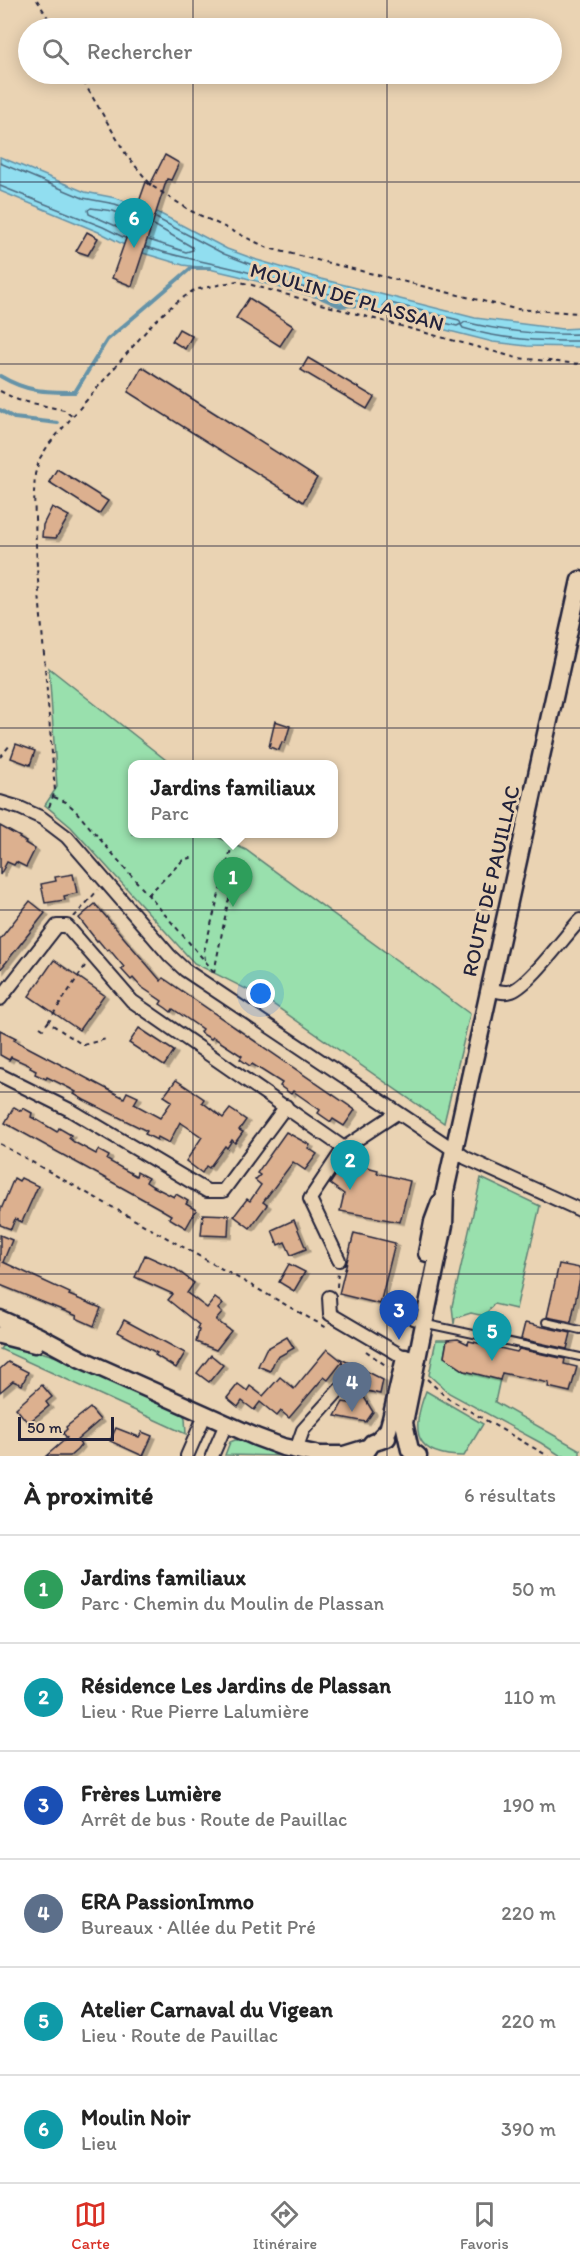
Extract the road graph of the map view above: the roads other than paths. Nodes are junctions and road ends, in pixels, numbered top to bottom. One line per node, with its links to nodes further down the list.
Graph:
1 (580, 580): 4 (main road, ROUTE DE PAUILLAC)
2 (0, 802): 8 (street)
3 (580, 920): 4 (street)
4 (489, 989): 10 (main road, ROUTE DE PAUILLAC)
5 (0, 999): 7 (street)
6 (0, 1075): 7 (street)
7 (286, 1106): 9 (street)
8 (397, 1113): 9 (street); 10 (street)
9 (344, 1148): 12 (street)
10 (453, 1150): 11 (street); 15 (main road, ROUTE DE PAUILLAC)
11 (580, 1210)
12 (339, 1260)
13 (334, 1295): 21 (street)
14 (0, 1319): 20 (main road)
15 (418, 1322): 19 (lane); 21 (main road, ROUTE DE PAUILLAC)
16 (546, 1322): 17 (lane)
17 (580, 1330)
18 (0, 1335): 20 (main road)
19 (580, 1357)
20 (81, 1359): 23 (main road)
21 (409, 1366): 25 (main road, ROUTE DE PAUILLAC); 27 (main road, ROUTE DE PAUILLAC)
22 (339, 1390): 26 (street)
23 (205, 1415): 24 (main road); 28 (street)
24 (226, 1424): 26 (main road); 29 (street)
25 (369, 1448): 27 (main road); 30 (main road)
26 (296, 1450): 30 (main road)
27 (414, 1454)
28 (187, 1456)
29 (212, 1456)
30 (323, 1456)

